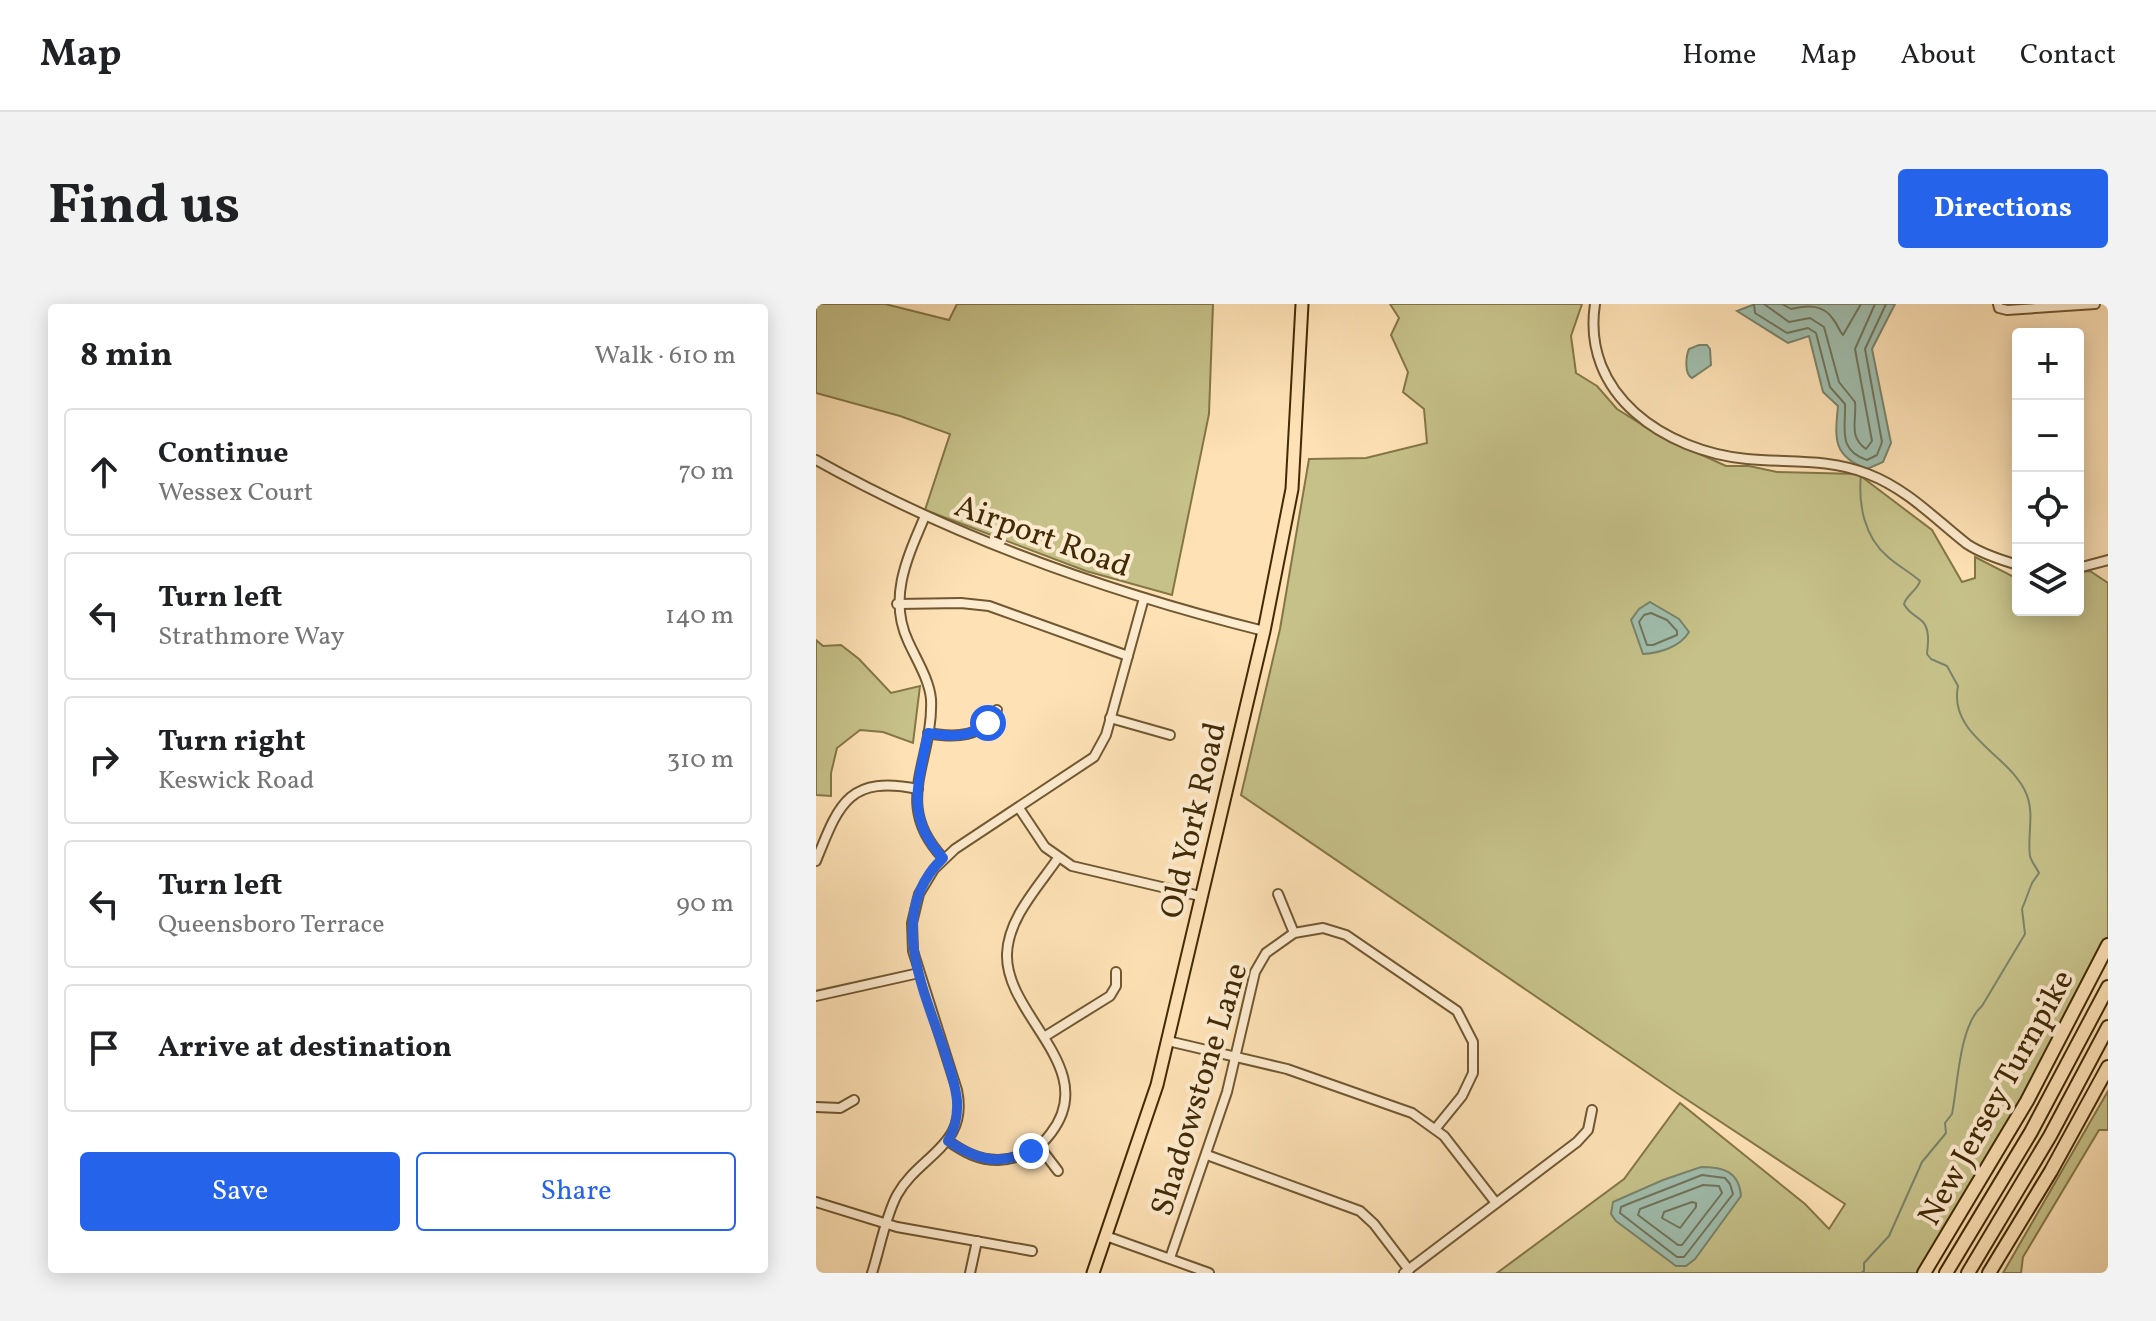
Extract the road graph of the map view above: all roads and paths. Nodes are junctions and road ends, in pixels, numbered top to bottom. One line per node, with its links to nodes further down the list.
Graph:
1 (1302, 304): 13 (main road, Old York Road)
2 (1594, 304): 4 (street); 9 (street)
3 (2095, 304): 5 (street)
4 (1605, 305)
5 (1998, 306)
6 (816, 460): 7 (street, Airport Road)
7 (925, 516): 11 (street, Airport Road); 12 (street)
8 (2108, 560): 10 (street)
9 (2012, 563)
10 (2084, 566)
11 (1144, 598): 13 (street, Airport Road); 14 (street)
12 (897, 604): 14 (street); 17 (street)
13 (1264, 631): 25 (main road, Old York Road)
14 (1128, 656): 16 (street)
15 (997, 710): 17 (street)
16 (1110, 718): 18 (street); 20 (street)
17 (928, 733): 19 (street)
18 (1170, 735)
19 (918, 789): 21 (street); 23 (street)
20 (1019, 808): 21 (street); 22 (street)
21 (943, 858): 29 (street)
22 (1058, 858): 25 (street); 33 (street)
23 (816, 861)
24 (1278, 894): 26 (street)
25 (1200, 896): 34 (main road, Old York Road)
26 (1294, 933): 35 (street, Shadowstone Lane); 40 (street)
27 (2108, 945): 57 (highway, New Jersey Turnpike)
28 (1116, 972): 33 (street)
29 (919, 973): 31 (street); 41 (street)
30 (2108, 987): 58 (highway, New Jersey Turnpike)
31 (816, 996)
32 (2108, 1027): 59 (highway, New Jersey Turnpike)
33 (1044, 1037): 42 (street)
34 (1168, 1041): 35 (street); 48 (main road, Old York Road)
35 (1236, 1056): 40 (street); 43 (street, Shadowstone Lane)
36 (2108, 1067): 60 (highway)
37 (854, 1100): 38 (street)
38 (816, 1107)
39 (1592, 1110): 46 (street)
40 (1436, 1128): 46 (street)
41 (948, 1141): 42 (street); 47 (street)
42 (1039, 1146): 44 (street)
43 (1207, 1155): 51 (street, Shadowstone Lane); 52 (street)
44 (1058, 1171)
45 (816, 1202): 47 (street)
46 (1496, 1203): 52 (street)
47 (887, 1224): 49 (street); 53 (street)
48 (1106, 1236): 51 (street); 55 (main road, Old York Road)
49 (977, 1241): 50 (street); 54 (street)
50 (1032, 1251)
51 (1170, 1258): 56 (street)
52 (1406, 1271)
53 (872, 1273)
54 (970, 1273)
55 (1093, 1273)
56 (1209, 1273)
57 (1924, 1273)
58 (1946, 1273)
59 (1968, 1273)
60 (1989, 1273)

